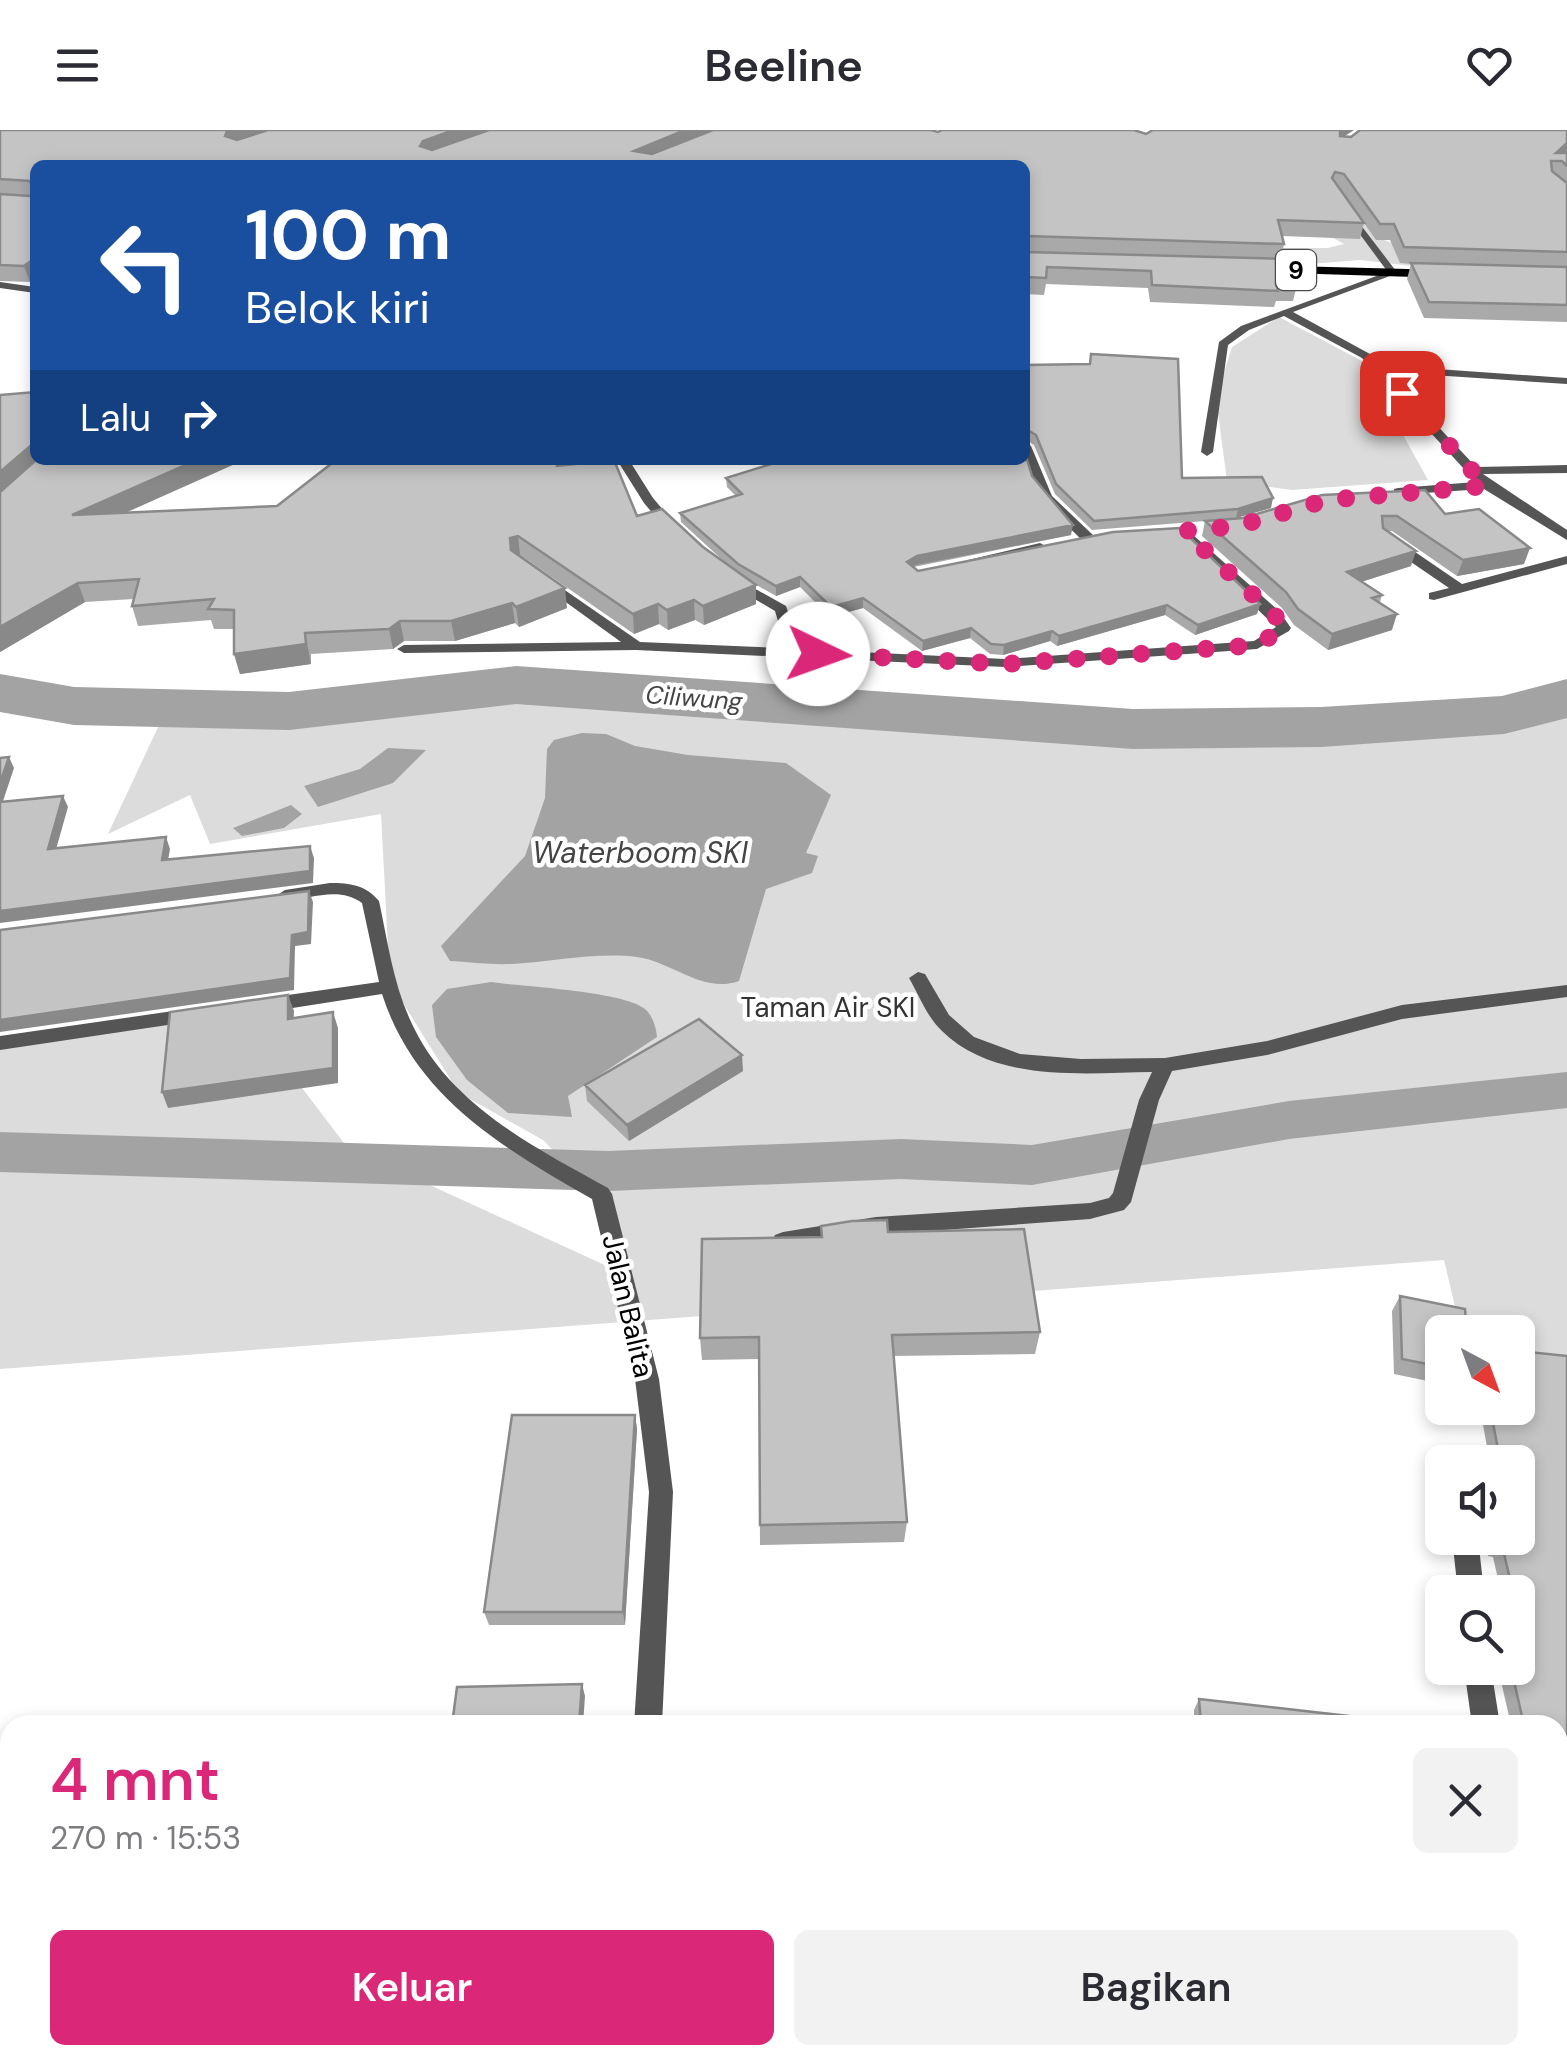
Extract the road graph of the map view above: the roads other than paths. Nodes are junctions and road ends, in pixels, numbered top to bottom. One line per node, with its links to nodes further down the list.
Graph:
1 (1334, 193): 3 (street)
2 (1236, 267): 3 (highway, 9)
3 (1393, 273): 4 (highway, 9); 7 (street)
4 (1470, 274)
5 (0, 286): 6 (street)
6 (30, 289)
7 (1284, 312): 8 (street); 10 (street)
8 (1380, 368): 9 (street); 13 (street)
9 (1567, 381)
10 (1207, 452)
11 (1030, 458): 23 (street)
12 (626, 465): 21 (street)
13 (1470, 470): 14 (street); 15 (street)
14 (1567, 470)
15 (1486, 486): 16 (street); 22 (street)
16 (1378, 493)
17 (1202, 530): 18 (street)
18 (1184, 531): 19 (street); 33 (street)
19 (1166, 532)
20 (1384, 537): 29 (street)
21 (682, 538)
22 (1566, 538)
23 (1072, 542)
24 (1056, 544): 26 (street)
25 (1567, 560): 29 (street)
26 (954, 565)
27 (535, 574): 31 (street)
28 (722, 574): 33 (street)
29 (1458, 588): 30 (street)
30 (1434, 596)
31 (636, 646): 32 (street); 33 (street)
32 (404, 649)
33 (788, 652)
34 (273, 898): 36 (street, Jalan Balita)
35 (918, 978): 39 (street)
36 (389, 987): 38 (street); 42 (street, Jalan Balita)
37 (1567, 990): 39 (street)
38 (0, 1043)
39 (1165, 1065): 40 (street)
40 (767, 1244)
41 (1480, 1685): 43 (street)
42 (649, 1715)
43 (1485, 1715)

